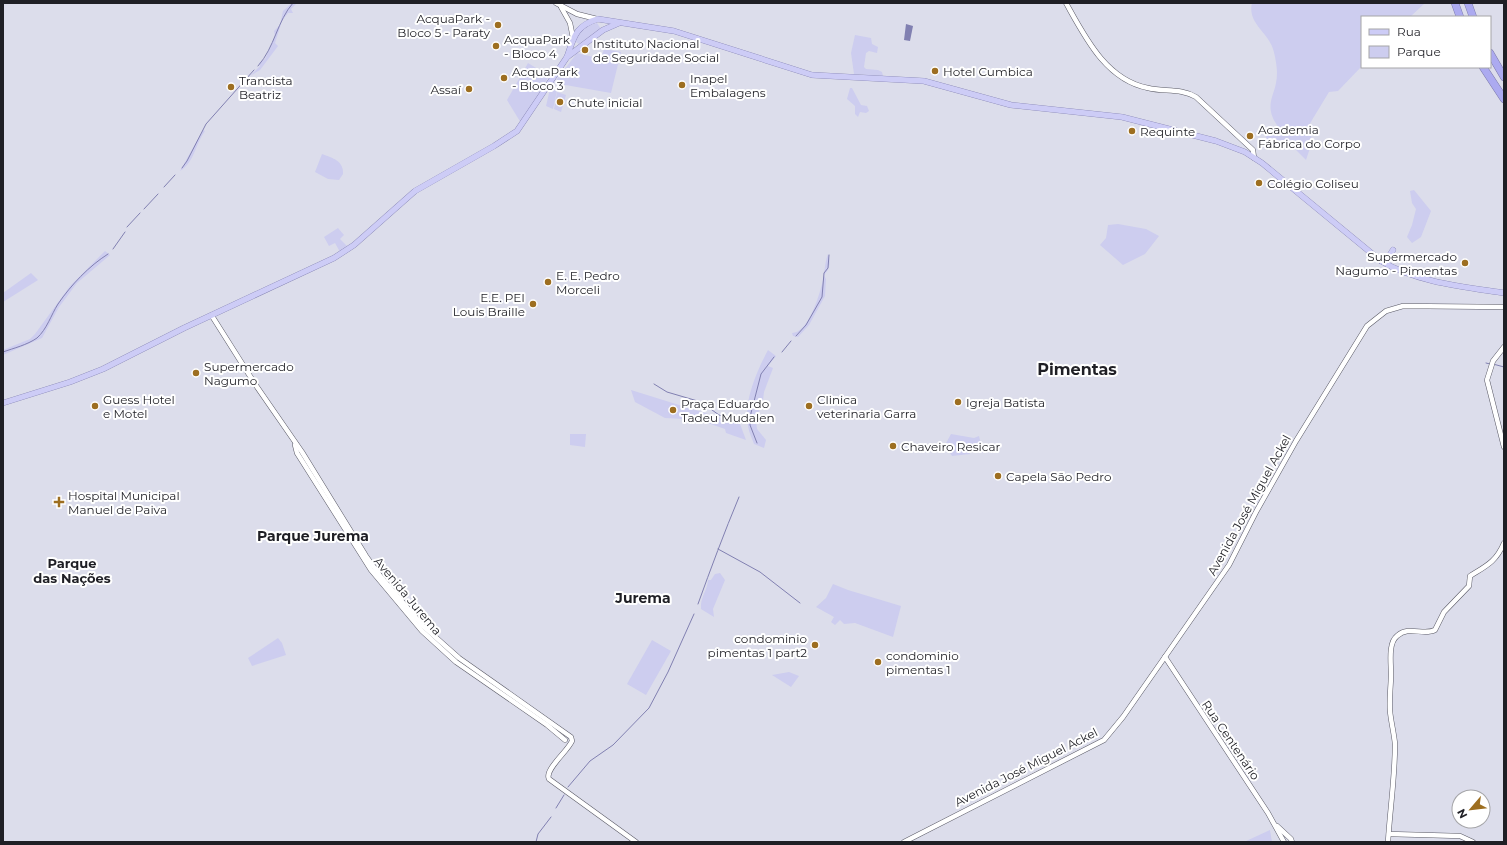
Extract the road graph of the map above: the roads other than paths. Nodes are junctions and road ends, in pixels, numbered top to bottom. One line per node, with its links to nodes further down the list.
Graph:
1 (1066, 3): 17 (street)
2 (1455, 3): 5 (highway)
3 (1468, 3): 6 (highway)
4 (558, 4): 7 (street); 10 (street)
5 (1460, 16)
6 (1473, 16)
7 (598, 19): 8 (main road); 9 (main road); 10 (main road)
8 (619, 22): 9 (main road); 17 (main road)
9 (603, 30): 11 (main road)
10 (573, 38): 11 (main road); 13 (main road)
11 (578, 48): 13 (main road)
12 (1491, 55): 15 (highway)
13 (567, 57): 22 (main road)
14 (1484, 68): 16 (highway)
15 (1504, 77)
16 (1504, 99)
17 (1254, 158): 19 (main road)
18 (1393, 250): 19 (main road)
19 (1381, 261): 20 (main road)
20 (1504, 293)
21 (1504, 306): 28 (street, Avenida José Miguel Ackel)
22 (212, 316): 24 (main road); 25 (street, Avenida Jurema)
23 (1504, 347): 26 (street)
24 (3, 403)
25 (294, 443): 31 (street, Avenida Jurema); 31 (street, Avenida Jurema)
26 (1504, 447)
27 (1504, 543): 33 (street)
28 (1165, 657): 29 (street, Avenida José Miguel Ackel); 30 (street, Rua Centenário)
29 (1161, 663): 30 (street, Rua Centenário); 32 (street, Avenida José Miguel Ackel)
30 (1171, 669): 34 (street, Rua Centenário)
31 (567, 742): 35 (street)
32 (926, 829): 36 (street, Avenida José Miguel Ackel); 37 (street, Avenida José Miguel Ackel)
33 (1389, 834): 39 (street); 40 (street)
34 (1286, 840): 38 (street, Rua Centenário)
35 (636, 842)
36 (899, 842)
37 (904, 842)
38 (1292, 842)
39 (1388, 842)
40 (1473, 842)

